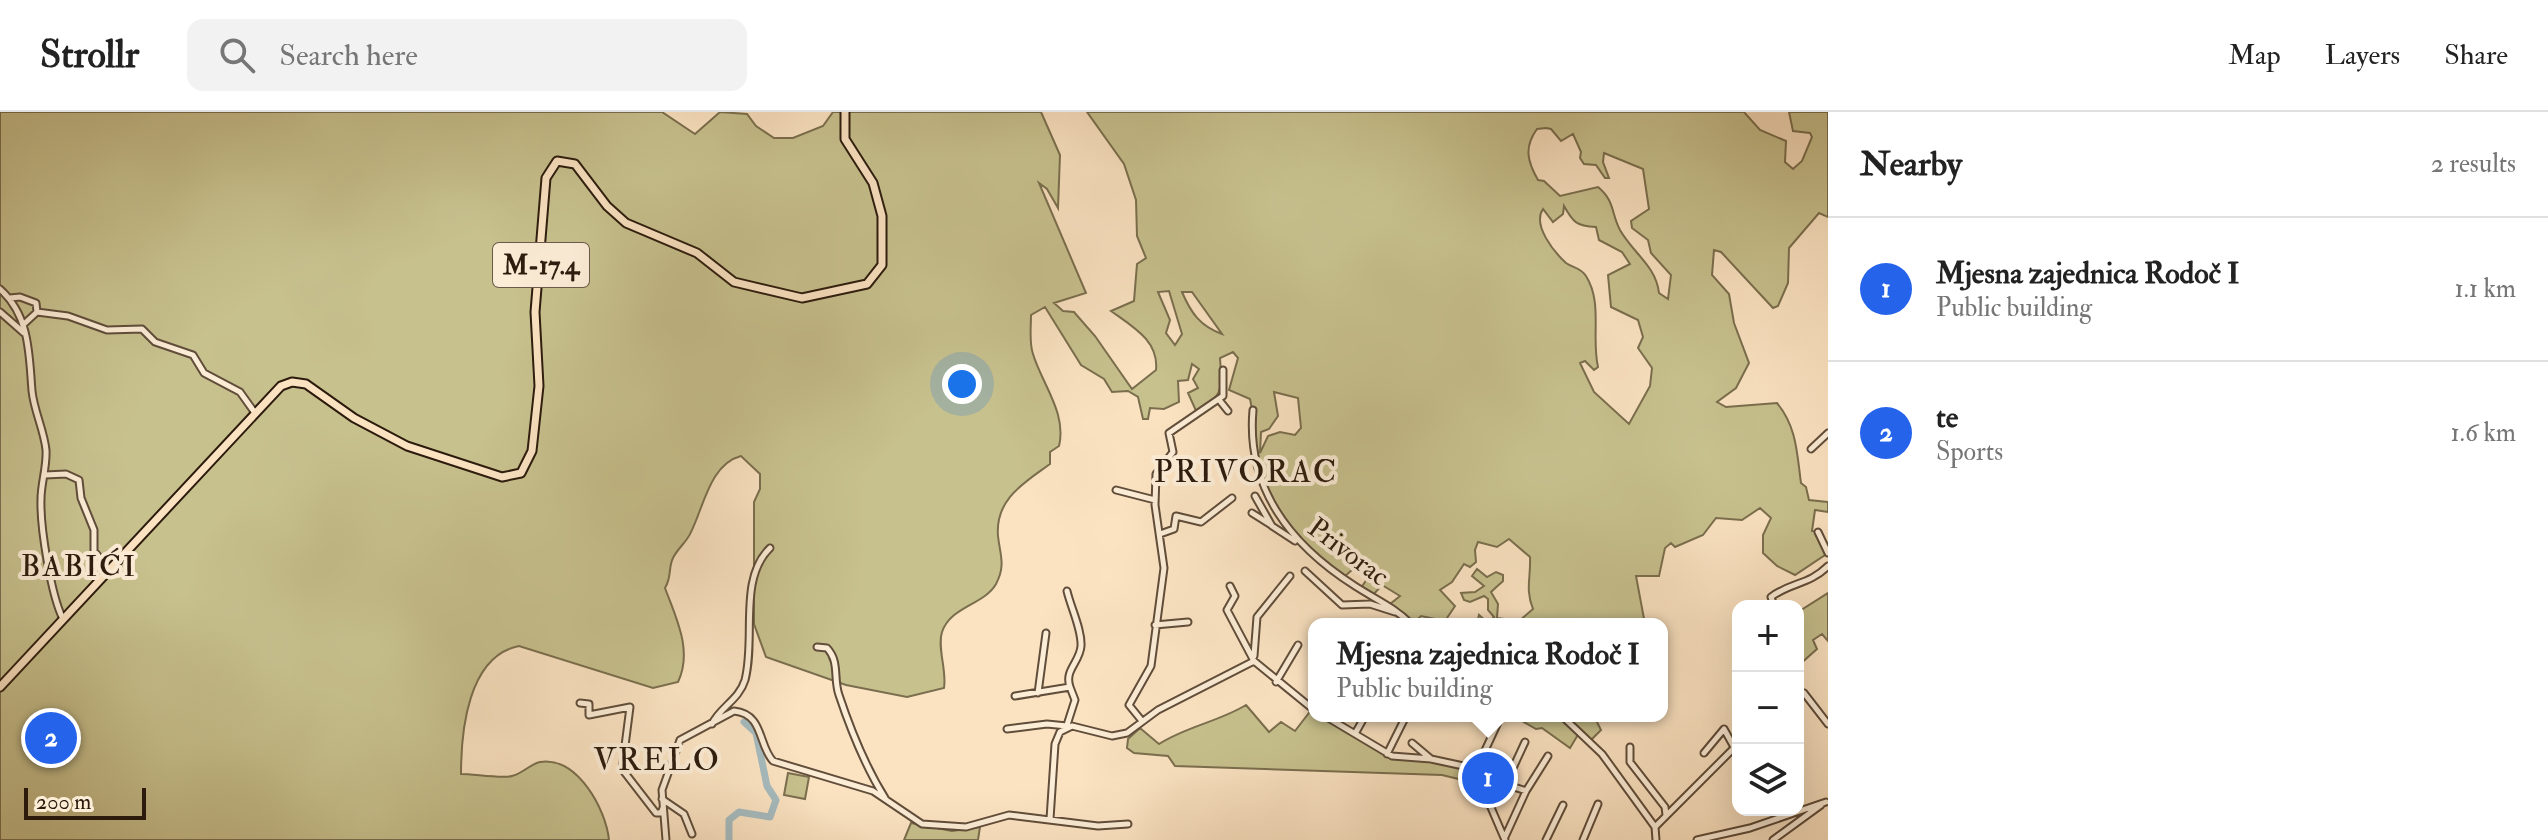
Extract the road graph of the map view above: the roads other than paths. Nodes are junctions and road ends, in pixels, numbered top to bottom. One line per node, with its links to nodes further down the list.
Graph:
1 (845, 112): 12 (main road, M-17.4)
2 (0, 289): 3 (street)
3 (10, 298): 5 (street); 6 (street)
4 (0, 312): 7 (street)
5 (37, 312): 6 (street); 12 (street)
6 (24, 324): 7 (street)
7 (24, 333): 15 (street)
8 (1223, 370): 9 (street)
9 (1220, 401): 11 (street); 18 (street)
10 (1253, 410): 20 (street, Privorac)
11 (1228, 411)
12 (255, 413): 28 (main road, M-17.4)
13 (1828, 433): 14 (street)
14 (1811, 449)
15 (45, 475): 28 (street); 36 (street)
16 (1116, 490): 18 (street)
17 (1232, 498): 23 (street)
18 (1155, 500): 23 (street)
19 (1252, 513): 21 (street)
20 (1277, 514): 21 (street); 24 (street, Privorac)
21 (1272, 526): 24 (street)
22 (1818, 532): 26 (street)
23 (1159, 534): 38 (street)
24 (1299, 543): 34 (street, Privorac)
25 (770, 548): 58 (street)
26 (1828, 553)
27 (1828, 566): 33 (street)
28 (110, 570): 36 (main road, M-17.4)
29 (1305, 571): 34 (street)
30 (1290, 576): 42 (street)
31 (1230, 586): 42 (street)
32 (1067, 591): 45 (street)
33 (1772, 600)
34 (1400, 613): 35 (street, Privorac)
35 (1405, 618)
36 (63, 620): 44 (main road, M-17.4)
37 (1188, 622): 38 (street)
38 (1155, 625): 51 (street)
39 (1046, 633): 46 (street)
40 (1298, 645): 43 (street)
41 (817, 647): 75 (street)
42 (1254, 661): 43 (street); 51 (street)
43 (1276, 682): 50 (street)
44 (0, 687)
45 (1070, 687): 46 (street); 59 (street)
46 (1038, 693): 48 (street)
47 (1804, 693): 57 (street)
48 (1015, 696)
49 (580, 703): 76 (street)
50 (1308, 705)
51 (1142, 721): 59 (street)
52 (1337, 722): 61 (street)
53 (1362, 722): 61 (street)
54 (1403, 722): 68 (street)
55 (1498, 722): 71 (street)
56 (1568, 722): 83 (street)
57 (1828, 724)
58 (711, 725): 75 (street); 76 (street)
59 (1067, 726): 60 (street); 81 (street)
60 (1007, 729)
61 (1356, 732): 68 (street)
62 (1525, 742): 72 (street)
63 (1412, 743): 70 (street)
64 (1735, 744): 67 (street)
65 (1630, 747): 80 (street)
66 (1732, 750): 80 (street)
67 (1704, 753)
68 (1387, 754): 70 (street)
69 (1548, 756): 73 (street)
70 (1431, 759): 71 (street)
71 (1474, 773): 74 (street)
72 (1506, 783): 73 (street); 74 (street)
73 (1526, 791): 85 (street)
74 (1487, 796): 85 (street)
75 (886, 800): 81 (street)
76 (663, 801): 84 (street); 86 (street)
77 (1827, 801): 90 (street); 91 (street)
78 (1598, 804): 88 (street)
79 (1563, 805): 87 (street)
80 (1666, 816): 83 (street)
81 (1050, 819): 82 (street)
82 (1128, 824)
83 (1655, 827): 89 (street)
84 (692, 834)
85 (1505, 839)
86 (666, 840)
87 (1546, 840)
88 (1583, 840)
89 (1656, 840)
90 (1697, 840)
91 (1773, 840)

